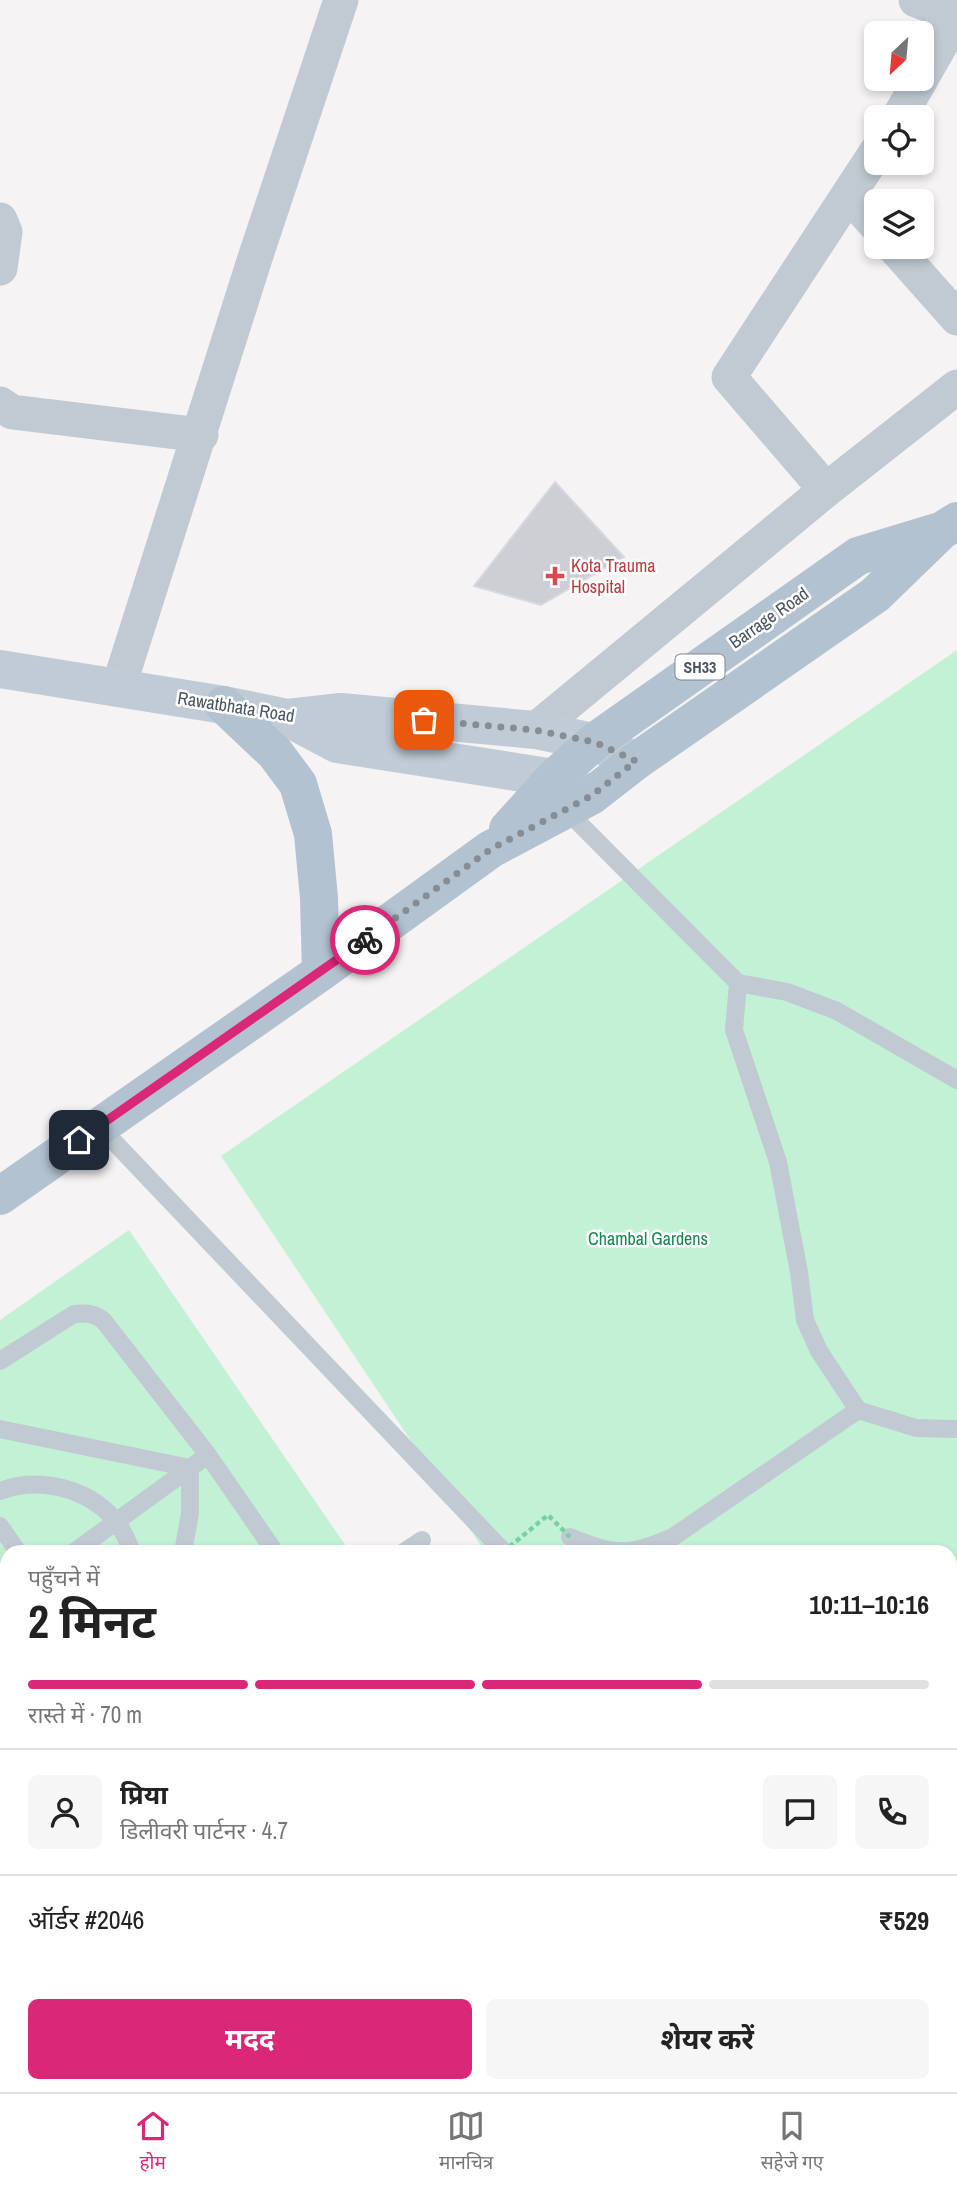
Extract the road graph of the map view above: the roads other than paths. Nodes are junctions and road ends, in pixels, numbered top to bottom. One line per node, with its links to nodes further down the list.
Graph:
1 (341, 0): 14 (street)
2 (916, 0): 3 (street)
3 (957, 16): 4 (street)
4 (934, 57)
5 (864, 171): 6 (street)
6 (849, 195): 7 (street); 15 (street)
7 (864, 212)
8 (0, 220): 10 (street)
9 (905, 259): 11 (street)
10 (0, 268)
11 (957, 318)
12 (957, 387): 15 (street)
13 (0, 404): 14 (street)
14 (201, 435): 18 (street)
15 (826, 490): 21 (street)
16 (949, 526): 22 (main road, Barrage Road / SH33); 23 (main road, SH33)
17 (0, 669): 18 (main road, Rawatbhata Road)
18 (118, 689): 19 (main road, Rawatbhata Road)
19 (225, 705): 20 (main road, Rawatbhata Road); 25 (main road)
20 (288, 718): 21 (main road, Rawatbhata Road); 24 (main road)
21 (535, 730): 22 (main road, Rawatbhata Road)
22 (594, 742): 23 (main road, Rawatbhata Road); 24 (main road, Barrage Road / SH33)
23 (636, 761): 24 (main road, Barrage Road / SH33)
24 (570, 794): 25 (main road, Barrage Road / SH33); 26 (lane)
25 (321, 972): 28 (main road, Barrage Road / SH33)
26 (738, 983): 27 (lane); 31 (lane)
27 (957, 1080)
28 (99, 1126): 29 (main road, Barrage Road / SH33); 47 (lane)
29 (0, 1196)
30 (0, 1361): 34 (lane)
31 (858, 1410): 33 (lane); 49 (lane)
32 (0, 1429): 35 (lane)
33 (957, 1429)
34 (208, 1455): 35 (lane); 45 (lane)
35 (190, 1468): 37 (lane); 44 (lane)
36 (0, 1491): 37 (lane)
37 (117, 1521): 42 (lane); 43 (lane)
38 (0, 1526): 41 (lane)
39 (570, 1537): 48 (lane)
40 (422, 1540): 46 (lane)
41 (13, 1545)
42 (84, 1545)
43 (129, 1545)
44 (184, 1545)
45 (270, 1545)
46 (414, 1545)
47 (496, 1545)
48 (589, 1545)
49 (654, 1545)

